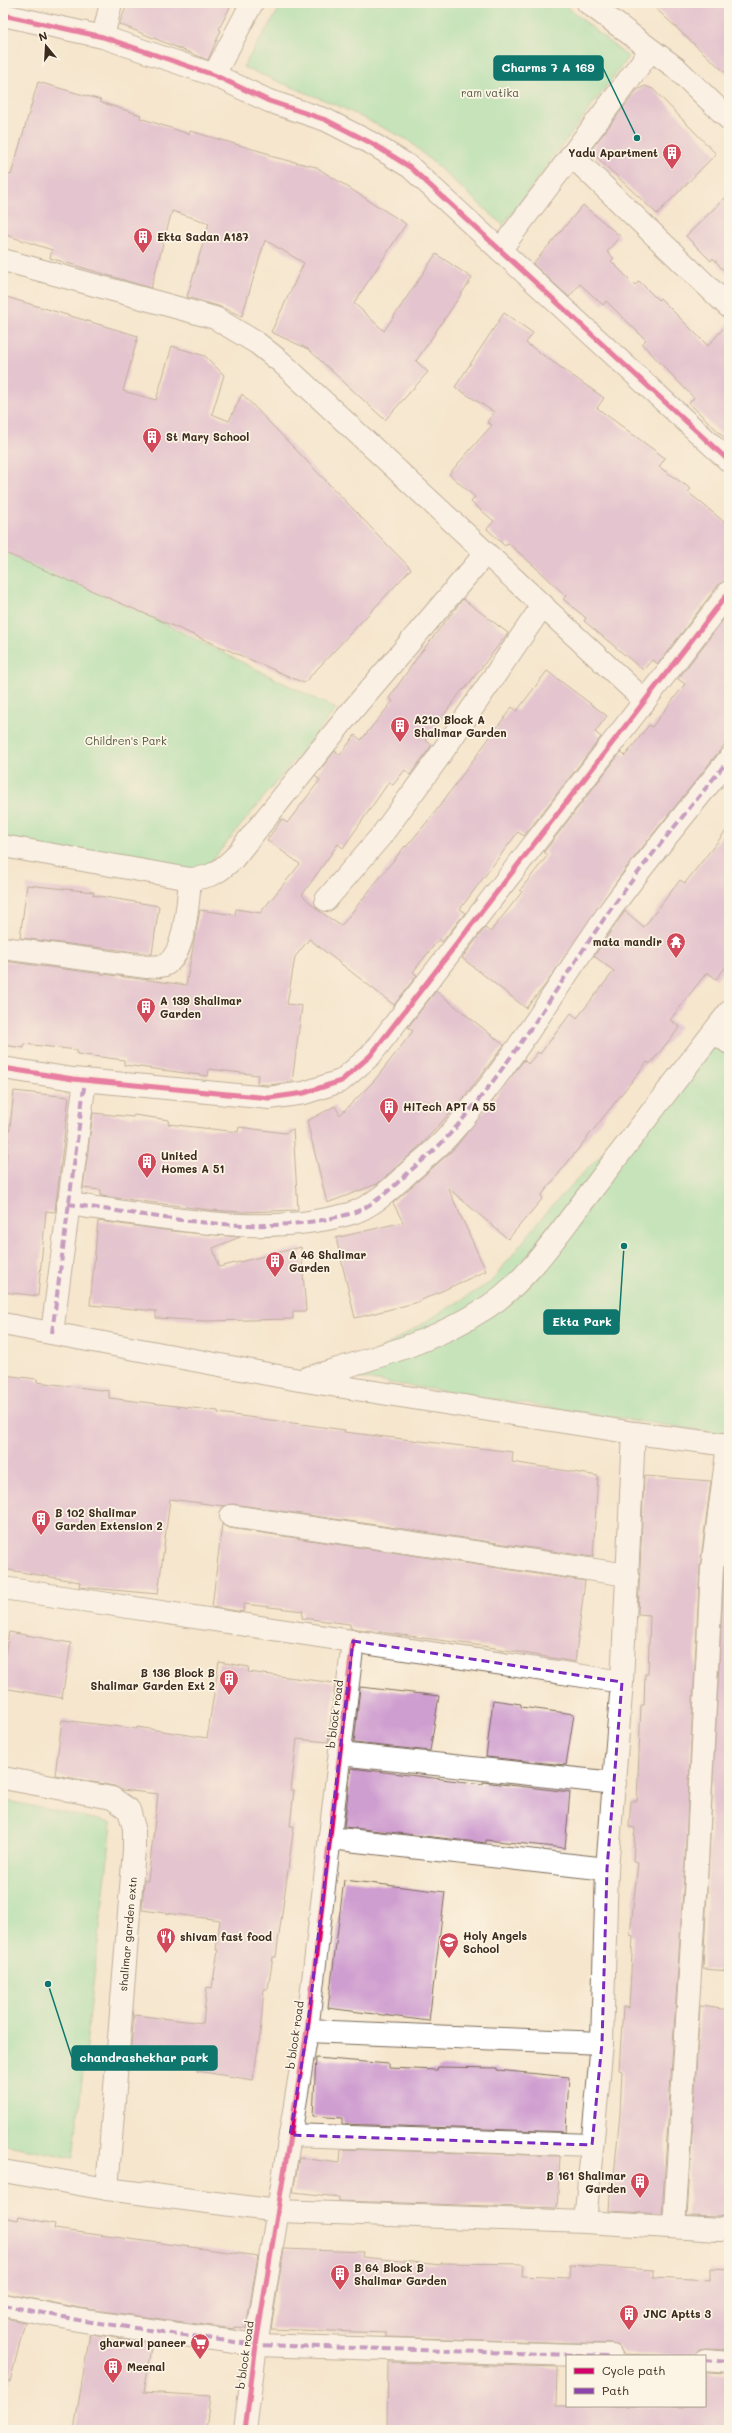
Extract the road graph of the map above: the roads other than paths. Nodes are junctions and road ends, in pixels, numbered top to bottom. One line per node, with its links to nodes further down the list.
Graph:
1 (112, 3): 5 (street)
2 (252, 3): 7 (street)
3 (588, 3): 6 (street)
4 (3, 15): 5 (street)
5 (104, 37): 7 (street)
6 (651, 50): 8 (street); 9 (street)
7 (214, 76): 10 (street)
8 (729, 119)
9 (571, 155): 10 (street); 12 (street)
10 (500, 250): 13 (street)
11 (3, 260): 14 (street)
12 (729, 307)
13 (729, 461)
14 (486, 554): 16 (street); 20 (street)
15 (729, 592): 17 (street)
16 (543, 605): 17 (street); 21 (street)
17 (645, 700): 26 (street)
18 (729, 759): 27 (street)
19 (3, 846): 20 (street)
20 (190, 879): 22 (street)
21 (326, 900)
22 (3, 948)
23 (729, 1012): 24 (street)
24 (721, 1038): 30 (street)
25 (3, 1068): 26 (street)
26 (85, 1080): 27 (street)
27 (68, 1204): 29 (street)
28 (3, 1324): 29 (street)
29 (52, 1333): 30 (street)
30 (299, 1380): 31 (street)
31 (634, 1433): 32 (street); 34 (street)
32 (728, 1445): 51 (street)
33 (231, 1516): 34 (street)
34 (628, 1575): 37 (street)
35 (3, 1588): 36 (street)
36 (353, 1641): 37 (street); 38 (street, b block road)
37 (622, 1682): 40 (street)
38 (340, 1754): 40 (street); 41 (street, b block road)
39 (3, 1778): 48 (street, shalimar garden extn)
40 (615, 1783): 42 (street)
41 (330, 1838): 42 (street); 43 (street, b block road)
42 (608, 1869): 44 (street)
43 (307, 2031): 44 (street); 45 (street, b block road)
44 (602, 2043): 46 (street)
45 (290, 2135): 46 (street); 49 (street, b block road)
46 (592, 2145): 50 (street)
47 (3, 2171): 48 (street)
48 (107, 2189): 49 (street)
49 (278, 2211): 50 (street); 54 (street, b block road)
50 (585, 2222): 51 (street)
51 (674, 2227): 52 (street)
52 (729, 2228)
53 (3, 2305): 54 (street)
54 (256, 2345): 55 (street); 58 (street, b block road)
55 (579, 2355)
56 (706, 2360): 57 (street)
57 (729, 2362)
58 (245, 2430)

